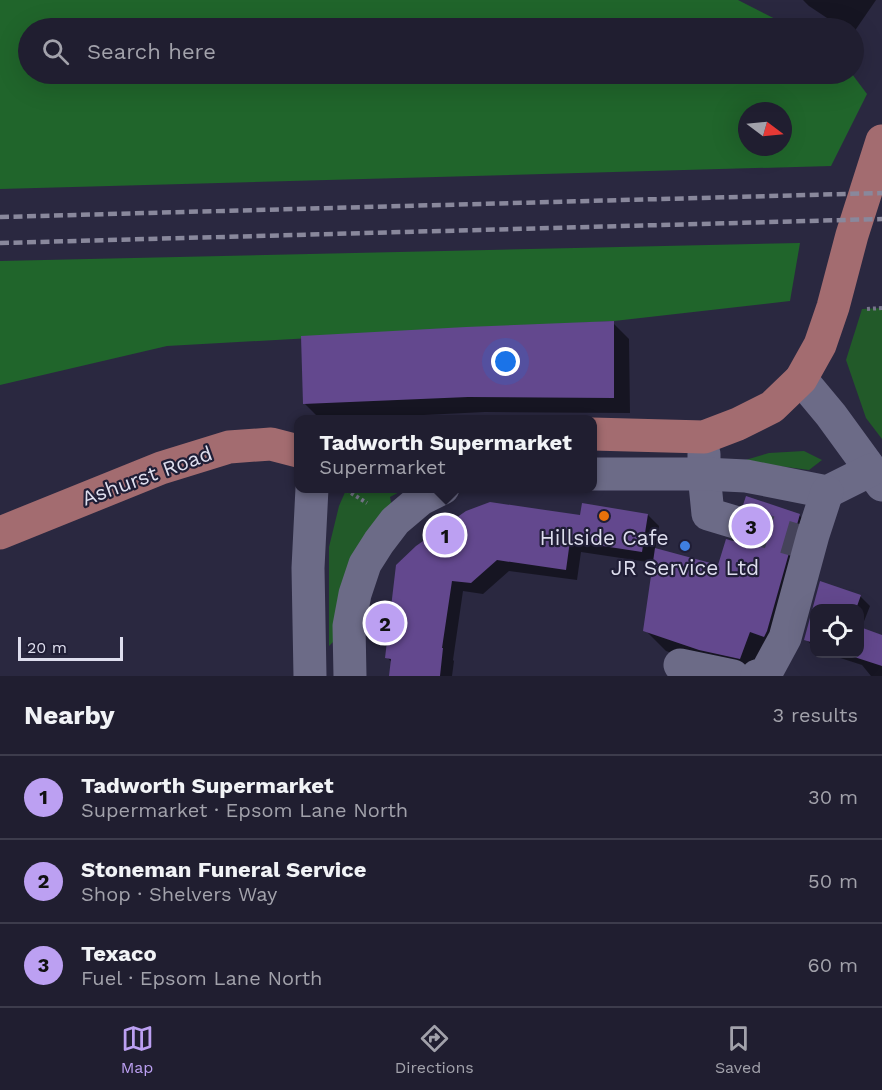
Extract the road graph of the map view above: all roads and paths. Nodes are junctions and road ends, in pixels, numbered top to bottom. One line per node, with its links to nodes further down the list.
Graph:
1 (882, 141): 2 (main road)
2 (801, 379): 4 (main road); 8 (street)
3 (597, 435): 4 (main road)
4 (704, 437): 7 (street)
5 (294, 449): 15 (main road, Ashurst Road)
6 (597, 474): 7 (street)
7 (704, 474): 9 (street); 14 (street)
8 (877, 477): 9 (street)
9 (827, 492): 20 (street)
10 (312, 493): 17 (street)
11 (351, 493): 13 (path)
12 (434, 493): 18 (street)
13 (366, 503)
14 (738, 523)
15 (0, 533)
16 (680, 665): 19 (street)
17 (310, 676)
18 (350, 676)
19 (733, 676)
20 (757, 676)

